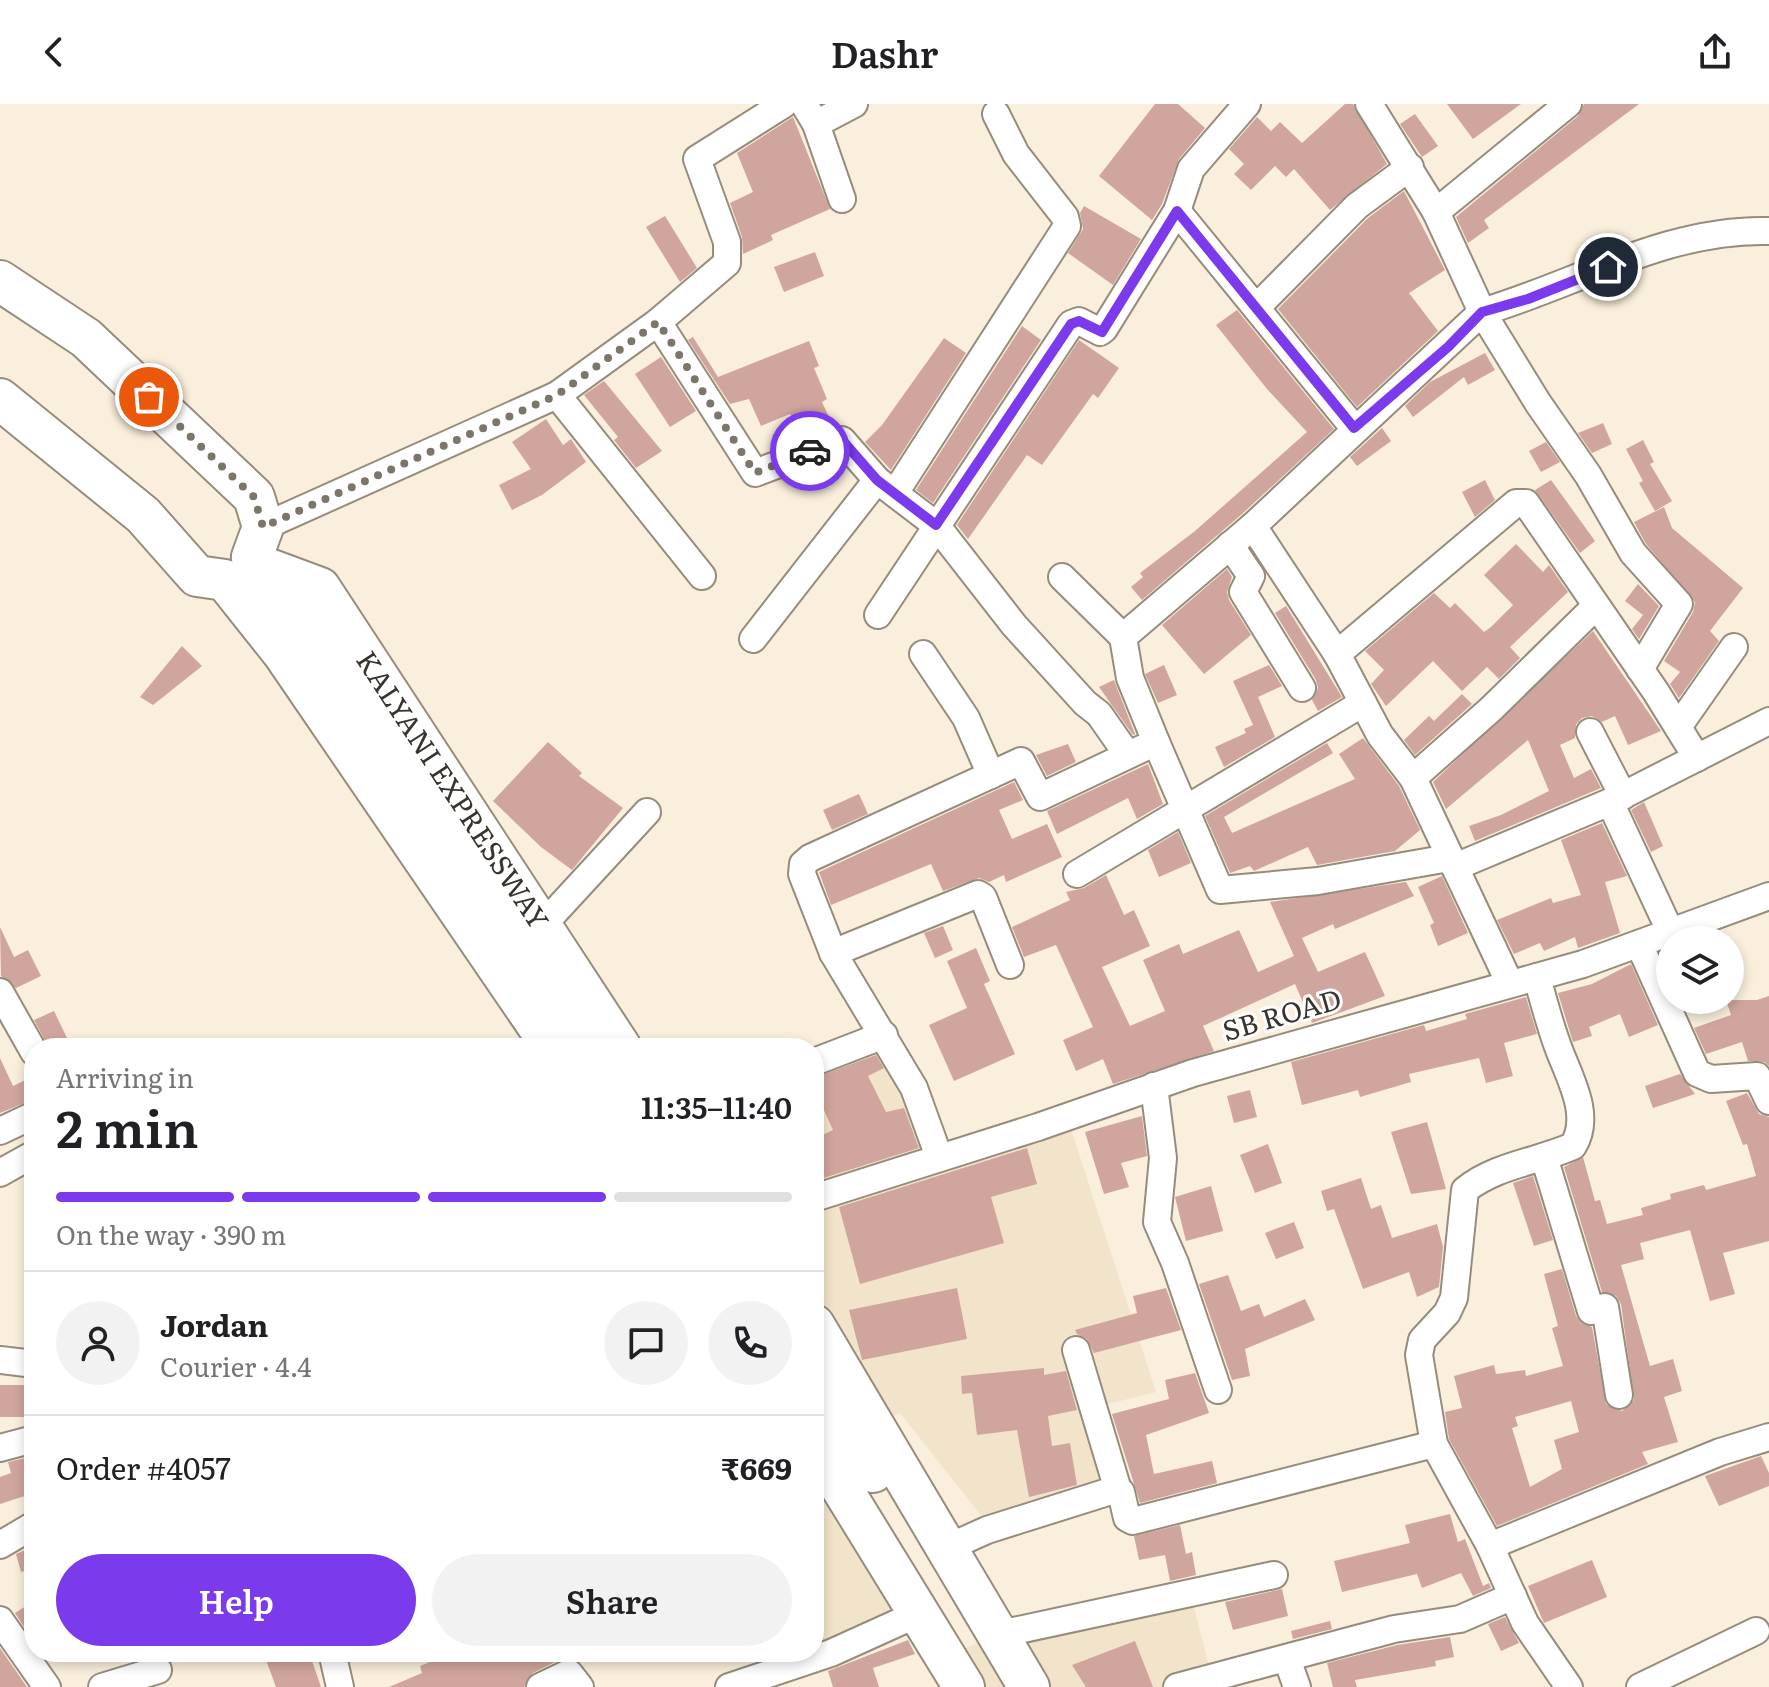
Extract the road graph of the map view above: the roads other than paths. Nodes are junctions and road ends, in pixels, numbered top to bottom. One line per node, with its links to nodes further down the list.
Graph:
1 (784, 104): 16 (street)
2 (854, 104): 6 (street)
3 (1247, 104): 10 (street)
4 (1369, 104): 8 (street)
5 (1555, 108): 11 (street)
6 (810, 114): 9 (street)
7 (996, 114): 20 (street)
8 (1410, 167): 11 (street); 14 (street)
9 (842, 199)
10 (1177, 211): 14 (street); 21 (street)
11 (1436, 212): 15 (street)
12 (1769, 231): 15 (street)
13 (0, 281): 24 (highway)
14 (1258, 306): 19 (street)
15 (1482, 312): 19 (street); 34 (street)
16 (658, 322): 17 (street); 20 (street)
17 (557, 395): 24 (street); 25 (street)
18 (0, 399): 24 (highway, KALYANI EXPRESSWAY)
19 (1354, 428): 22 (street)
20 (886, 487): 21 (street); 30 (street)
21 (936, 525): 28 (street); 41 (street)
22 (1253, 526): 23 (street); 33 (street)
23 (1230, 545): 29 (street); 35 (street)
24 (246, 563): 53 (highway, KALYANI EXPRESSWAY); 63 (highway); 64 (highway); 65 (highway)
25 (702, 576)
26 (1062, 577): 29 (street)
27 (1595, 607): 33 (street); 34 (street); 44 (street)
28 (878, 615)
29 (1123, 637): 40 (street)
30 (753, 639)
31 (1734, 647): 38 (street)
32 (923, 654): 43 (street)
33 (1337, 654): 36 (street)
34 (1640, 669): 38 (street)
35 (1302, 688)
36 (1363, 703): 44 (street); 46 (street)
37 (1769, 721): 42 (street)
38 (1678, 727): 42 (street)
39 (1590, 732): 45 (street)
40 (1156, 742): 41 (street); 46 (street)
41 (1127, 754): 43 (street)
42 (1697, 758): 45 (street)
43 (991, 775): 56 (street)
44 (1413, 778): 48 (street)
45 (1616, 799): 48 (street); 51 (street)
46 (1184, 807): 48 (street); 49 (street)
47 (647, 812): 53 (street)
48 (1452, 862): 59 (street)
49 (1077, 874)
50 (1769, 896): 52 (street, SB ROAD)
51 (1668, 926)
52 (1690, 926)
53 (541, 927): 66 (highway, KALYANI EXPRESSWAY)
54 (1656, 938): 55 (street, SB ROAD)
55 (1639, 944): 58 (street, SB ROAD); 70 (street)
56 (833, 953): 57 (street); 62 (street)
57 (1010, 965)
58 (1537, 977): 59 (street, SB ROAD); 74 (street)
59 (1510, 984): 69 (street, SB ROAD)
60 (0, 992): 61 (street)
61 (9, 1025): 67 (street)
62 (884, 1035): 68 (street); 73 (street)
63 (523, 1038)
64 (546, 1038)
65 (579, 1038)
66 (614, 1038)
67 (24, 1041)
68 (824, 1058)
69 (1154, 1086): 73 (street, SB ROAD); 82 (street)
70 (1769, 1101)
71 (24, 1122): 72 (street)
72 (0, 1131)
73 (939, 1157): 77 (street, SB ROAD)
74 (1544, 1157): 83 (street); 87 (street)
75 (24, 1160): 76 (street)
76 (0, 1173)
77 (824, 1195)
78 (824, 1342): 95 (highway)
79 (1076, 1350): 90 (street)
80 (0, 1360): 81 (street)
81 (24, 1363)
82 (1218, 1390)
83 (1619, 1395)
84 (824, 1401): 117 (highway)
85 (1769, 1437): 94 (street)
86 (24, 1442): 88 (street)
87 (1434, 1444): 90 (street); 94 (street)
88 (0, 1448)
89 (824, 1459): 116 (highway)
90 (1118, 1490): 95 (street)
91 (824, 1499): 99 (highway)
92 (24, 1531): 93 (street)
93 (0, 1545)
94 (1490, 1546): 97 (street)
95 (947, 1548): 101 (highway)
96 (1274, 1575): 101 (street)
97 (1513, 1596): 104 (street); 121 (street)
98 (0, 1620): 102 (street)
99 (904, 1620): 103 (street); 115 (highway)
100 (1756, 1631): 122 (street)
101 (1000, 1634): 118 (highway)
102 (24, 1654)
103 (824, 1655)
104 (1287, 1659): 119 (street); 120 (street)
105 (29, 1662): 109 (street)
106 (334, 1662): 111 (street)
107 (804, 1662): 114 (street)
108 (158, 1670): 110 (street)
109 (47, 1687)
110 (102, 1687)
111 (340, 1687)
112 (540, 1687): 113 (street)
113 (580, 1687)
114 (729, 1687)
115 (944, 1687)
116 (964, 1687)
117 (1003, 1687)
118 (1029, 1687)
119 (1177, 1687)
120 (1297, 1687)
121 (1569, 1687)
122 (1640, 1687)

